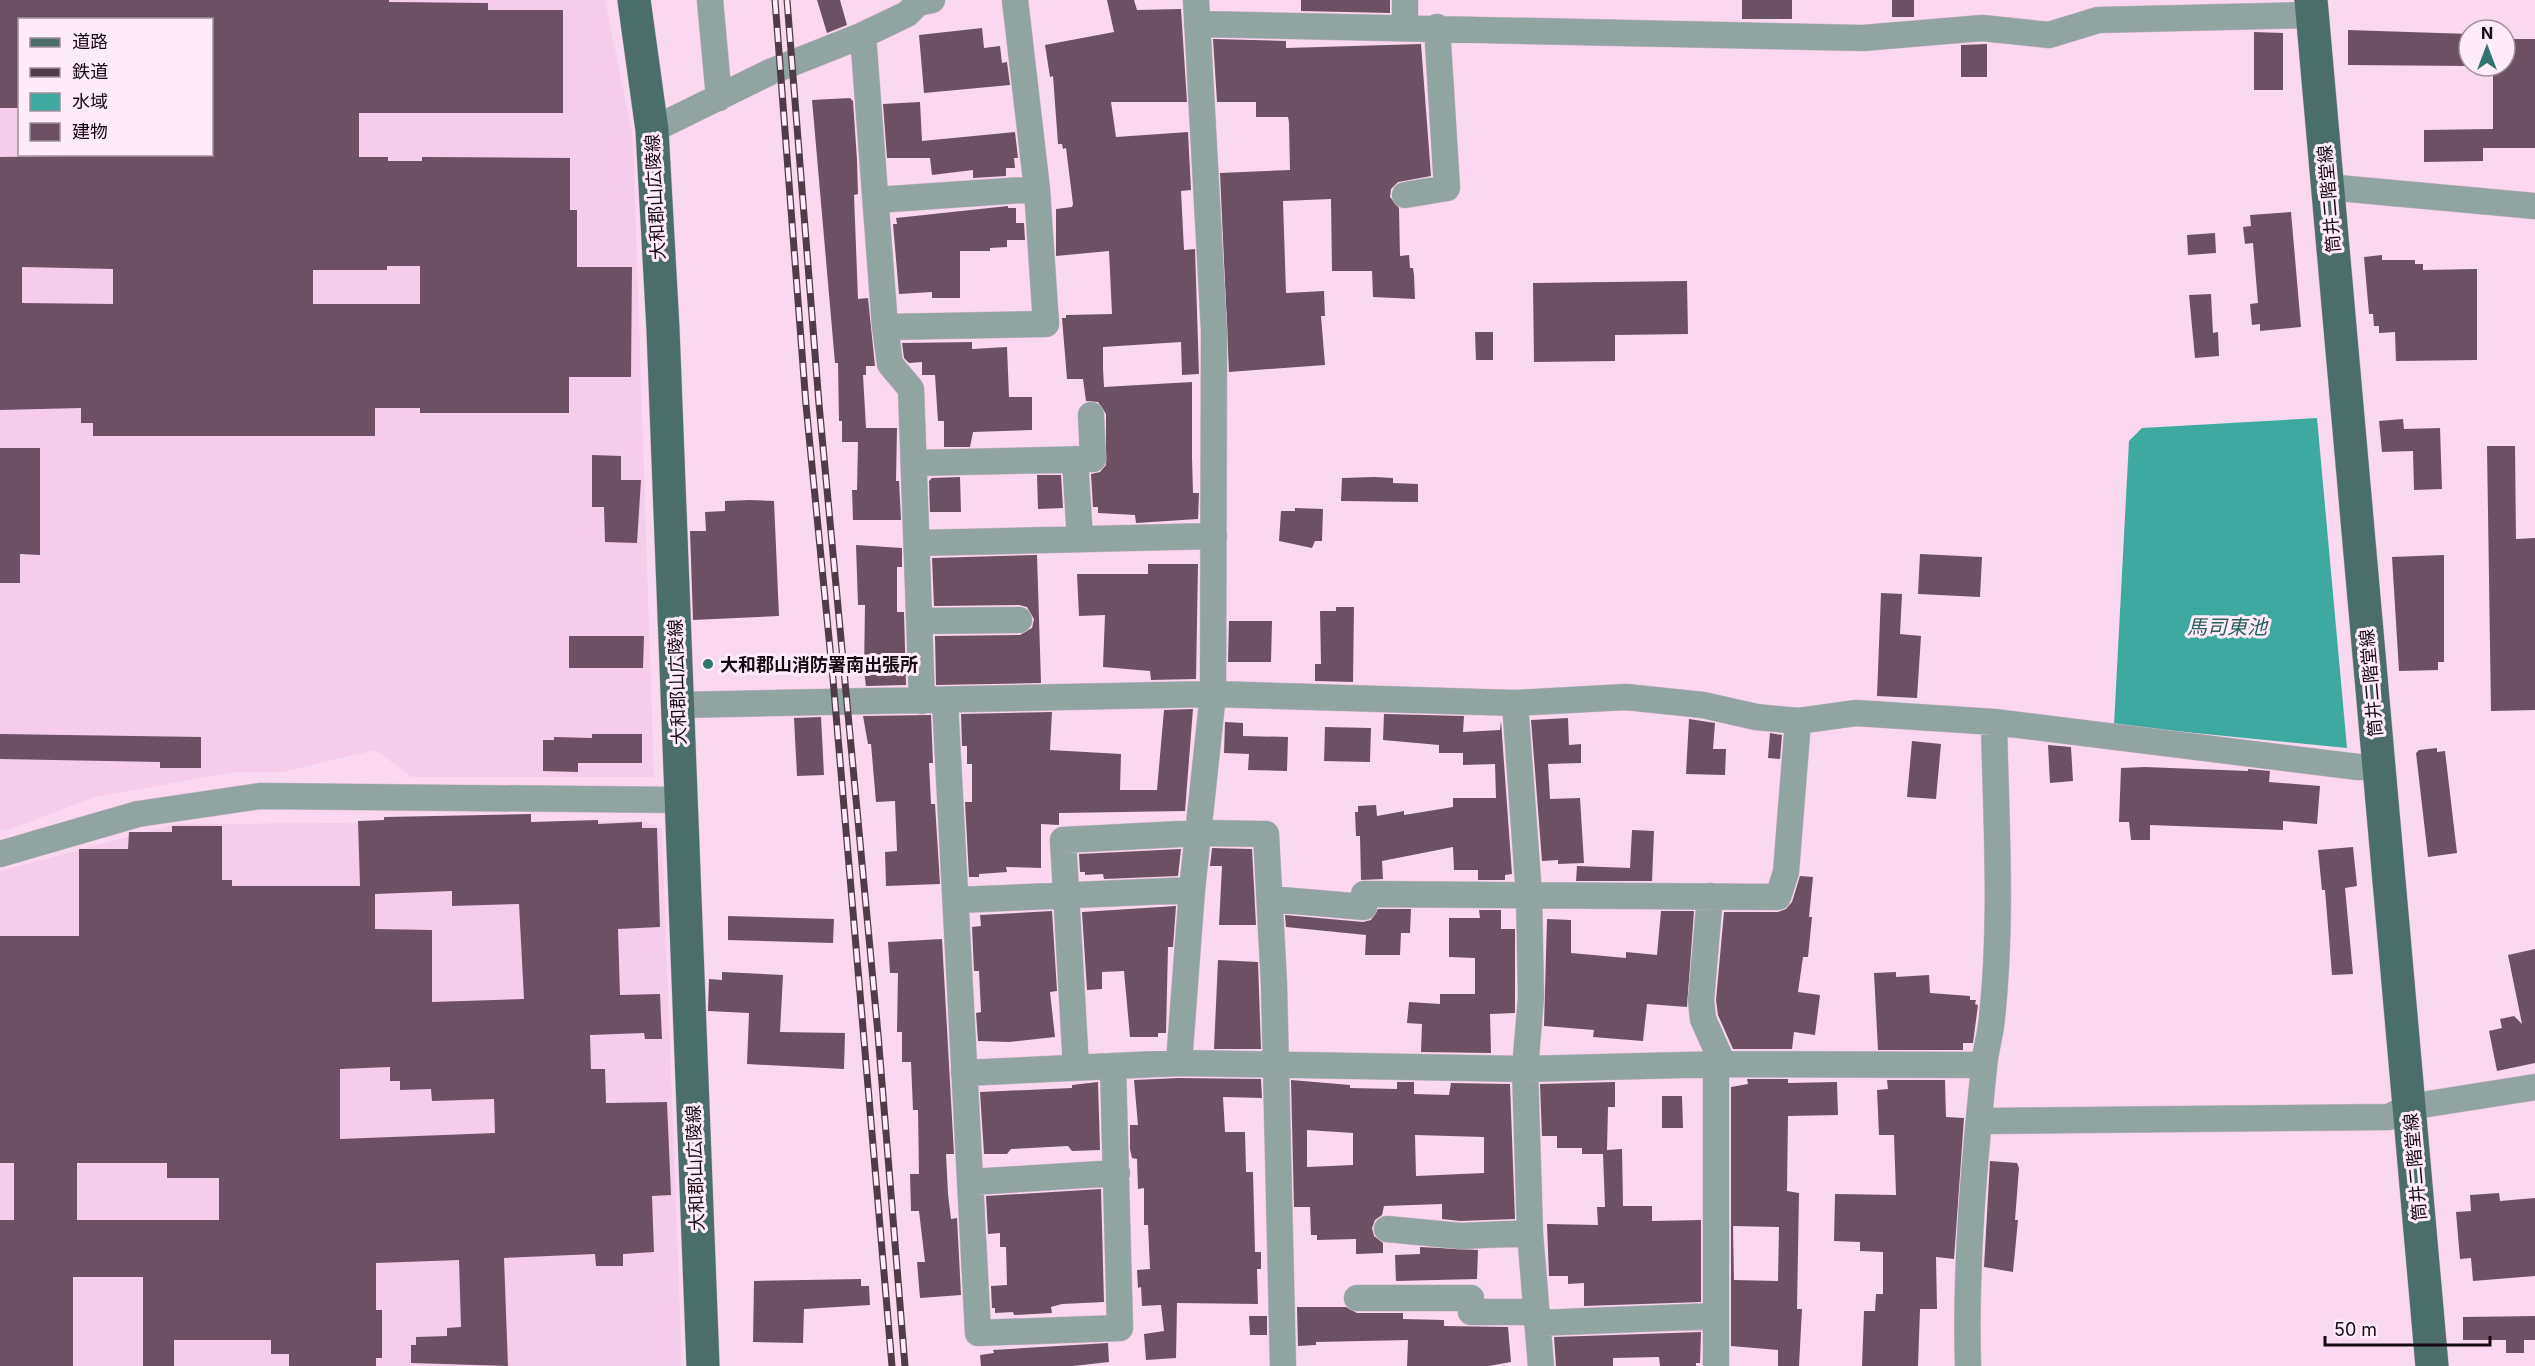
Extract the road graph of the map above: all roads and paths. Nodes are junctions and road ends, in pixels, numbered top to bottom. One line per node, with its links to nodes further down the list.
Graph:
1 (634, 0): 12 (main road, 大和郡山広陵線)
2 (710, 0): 11 (street)
3 (932, 0): 10 (street)
4 (1015, 0): 14 (street)
5 (1405, 0): 8 (street)
6 (2312, 7): 9 (street); 13 (main road, 筒井二階堂線)
7 (1196, 12): 8 (street); 22 (street)
8 (1405, 27): 9 (street)
9 (1437, 27): 15 (street)
10 (863, 35): 11 (street); 16 (street)
11 (719, 98): 12 (street)
12 (652, 130): 30 (main road, 大和郡山広陵線)
13 (2328, 187): 17 (street); 33 (main road, 筒井二階堂線)
14 (1037, 189): 16 (street); 18 (street)
15 (1405, 195)
16 (876, 200): 18 (street)
17 (2535, 206)
18 (885, 327): 21 (street)
19 (1091, 415): 20 (street)
20 (1076, 459): 21 (street); 23 (street)
21 (914, 463): 24 (street)
22 (1214, 536): 23 (street); 27 (street)
23 (1080, 539): 24 (street)
24 (918, 543): 26 (street)
25 (1018, 620): 26 (street)
26 (920, 621): 28 (street)
27 (1213, 694): 28 (street); 29 (street); 35 (street)
28 (934, 701): 30 (street); 42 (street)
29 (1515, 703): 31 (street); 39 (street)
30 (679, 705): 34 (main road, 大和郡山広陵線)
31 (1798, 721): 32 (street); 40 (street)
32 (1994, 722): 33 (street); 46 (street)
33 (2379, 767): 52 (main road, 筒井二階堂線)
34 (680, 800): 36 (street); 61 (main road, 大和郡山広陵線)
35 (1200, 833): 37 (street); 38 (street); 41 (street)
36 (0, 854)
37 (1192, 891): 38 (street); 43 (street)
38 (1065, 894): 42 (street); 48 (street)
39 (1529, 895): 40 (street); 41 (street); 49 (street)
40 (1710, 896): 45 (street)
41 (1270, 899): 44 (street)
42 (957, 900): 50 (street)
43 (1179, 1063): 44 (street); 47 (street)
44 (1275, 1064): 49 (street); 62 (street)
45 (1720, 1065): 46 (street); 49 (street); 59 (street)
46 (1984, 1065): 53 (street)
47 (1113, 1066): 48 (street); 54 (street)
48 (1076, 1067): 50 (street)
49 (1525, 1069): 57 (street)
50 (964, 1073): 55 (street)
51 (2535, 1087): 52 (street)
52 (2409, 1107): 53 (street); 66 (main road, 筒井二階堂線)
53 (1980, 1121): 65 (street)
54 (1117, 1173): 55 (street); 55 (street)
55 (971, 1182)
56 (1387, 1229): 57 (street)
57 (1530, 1233): 60 (street)
58 (1357, 1298): 60 (street)
59 (1715, 1316): 60 (street); 64 (street)
60 (1537, 1318): 63 (street)
61 (703, 1366)
62 (1283, 1366)
63 (1541, 1366)
64 (1716, 1366)
65 (1968, 1366)
66 (2432, 1366)

